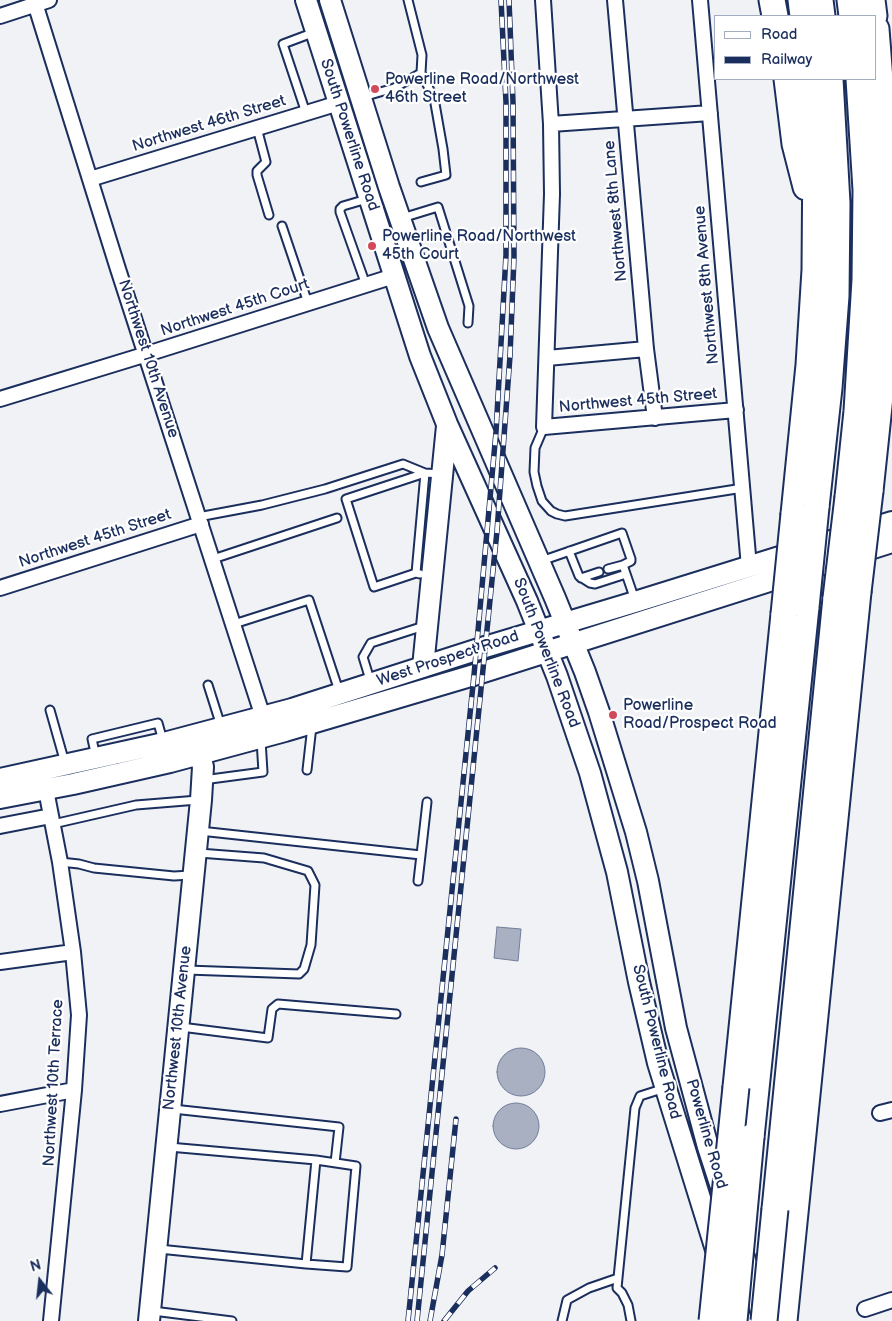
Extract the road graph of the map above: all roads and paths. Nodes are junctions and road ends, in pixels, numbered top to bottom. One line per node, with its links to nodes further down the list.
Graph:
1 (49, 0): 13 (street)
2 (306, 0): 22 (main road, South Powerline Road)
3 (330, 0): 28 (main road, South Powerline Road)
4 (408, 0): 23 (lane)
5 (543, 0): 34 (street)
6 (615, 0): 32 (street, Northwest 8th Lane)
7 (700, 0): 31 (street, Northwest 8th Avenue)
8 (772, 0): 14 (highway)
9 (801, 0): 15 (highway)
10 (820, 0): 16 (highway)
11 (850, 0): 17 (highway)
12 (872, 0): 18 (highway)
13 (34, 2): 19 (street); 36 (street, Northwest 10th Avenue)
14 (775, 15)
15 (803, 15)
16 (822, 15)
17 (852, 15)
18 (874, 15)
19 (0, 16)
20 (307, 35): 30 (lane)
21 (877, 42): 58 (highway)
22 (328, 69): 28 (main road); 29 (main road, South Powerline Road)
23 (421, 73): 28 (lane); 37 (lane)
24 (787, 80): 42 (highway)
25 (811, 80): 42 (highway)
26 (830, 80): 59 (highway)
27 (859, 80): 58 (highway)
28 (360, 97): 33 (main road, South Powerline Road)
29 (339, 103): 30 (street, Northwest 46th Street); 33 (main road); 38 (main road, South Powerline Road)
30 (306, 113): 35 (street, Northwest 46th Street)
31 (710, 113): 32 (street); 51 (street, Northwest 8th Avenue)
32 (625, 118): 34 (street); 47 (street, Northwest 8th Lane)
33 (368, 123): 40 (main road, South Powerline Road)
34 (551, 124): 49 (street)
35 (257, 128): 36 (street, Northwest 46th Street); 39 (lane)
36 (90, 180): 48 (street, Northwest 10th Avenue)
37 (421, 182)
38 (369, 198): 43 (main road, South Powerline Road); 44 (lane)
39 (269, 215)
40 (399, 219): 46 (lane); 66 (main road, South Powerline Road)
41 (282, 226): 45 (lane)
42 (816, 226): 59 (highway)
43 (394, 276): 44 (street, Northwest 45th Court); 54 (main road, South Powerline Road)
44 (366, 285): 45 (street, Northwest 45th Court)
45 (308, 303): 48 (street, Northwest 45th Court)
46 (468, 323)
47 (646, 349): 49 (street); 53 (street, Northwest 8th Lane)
48 (147, 354): 50 (street, Northwest 45th Court); 61 (street, Northwest 10th Avenue)
49 (547, 358): 55 (street)
50 (0, 399)
51 (736, 410): 53 (street, Northwest 45th Street); 57 (street, Northwest 8th Avenue)
52 (892, 411): 58 (highway)
53 (655, 418): 55 (street, Northwest 45th Street)
54 (447, 424): 56 (main road); 81 (main road, South Powerline Road)
55 (544, 427): 57 (lane)
56 (434, 474): 61 (lane); 71 (main road); 71 (lane)
57 (742, 488): 68 (street, Northwest 8th Avenue)
58 (859, 494): 75 (highway, bridge)
59 (805, 511): 77 (highway, bridge)
60 (337, 518): 65 (lane)
61 (200, 520): 65 (street, Northwest 10th Avenue); 74 (street, Northwest 45th Street)
62 (892, 522): 68 (main road, West Prospect Road)
63 (892, 542): 82 (main road, West Prospect Road)
64 (569, 551): 66 (lane); 67 (lane); 73 (lane)
65 (213, 559): 79 (street, Northwest 10th Avenue)
66 (539, 561): 78 (main road, South Powerline Road)
67 (623, 565): 69 (lane); 72 (lane)
68 (749, 567): 76 (main road, West Prospect Road)
69 (608, 569)
70 (599, 572): 73 (lane)
71 (424, 574): 80 (main road)
72 (626, 574): 73 (lane); 76 (lane)
73 (581, 578)
74 (0, 588)
75 (847, 595): 137 (highway, bridge); 138 (highway)
76 (635, 602): 78 (main road, West Prospect Road)
77 (795, 611): 134 (highway, bridge); 135 (highway, bridge)
78 (566, 623): 81 (main road, West Prospect Road); 82 (main road, South Powerline Road)
79 (234, 624): 87 (lane); 89 (street, Northwest 10th Avenue)
80 (427, 625): 84 (main road); 85 (lane)
81 (539, 631): 83 (main road, South Powerline Road); 84 (main road, West Prospect Road)
82 (574, 644): 83 (main road, West Prospect Road); 110 (main road, South Powerline Road)
83 (547, 652): 90 (main road, West Prospect Road); 116 (main road, South Powerline Road)
84 (422, 668): 85 (main road, West Prospect Road)
85 (371, 684): 87 (main road, West Prospect Road)
86 (208, 685): 91 (lane)
87 (340, 694): 89 (main road, West Prospect Road)
88 (50, 710): 94 (lane)
89 (263, 717): 91 (main road, West Prospect Road)
90 (313, 723): 92 (main road, West Prospect Road); 95 (lane)
91 (222, 728): 93 (main road, West Prospect Road)
92 (261, 738): 93 (main road, West Prospect Road); 97 (lane)
93 (198, 745): 94 (main road, West Prospect Road); 97 (main road, Northwest 10th Avenue); 98 (main road, West Prospect Road)
94 (65, 766): 96 (main road, West Prospect Road)
95 (307, 770)
96 (0, 779)
97 (203, 780): 100 (main road, Northwest 10th Avenue)
98 (46, 790): 99 (main road, West Prospect Road); 102 (street, Northwest 10th Terrace)
99 (0, 798)
100 (201, 800): 102 (lane); 104 (main road, Northwest 10th Avenue)
101 (427, 802): 106 (lane)
102 (52, 820): 103 (street); 107 (street, Northwest 10th Terrace)
103 (0, 826)
104 (198, 830): 105 (main road, Northwest 10th Avenue); 106 (lane)
105 (195, 853): 108 (main road, Northwest 10th Avenue); 113 (lane)
106 (421, 856): 109 (lane)
107 (60, 862): 108 (lane); 111 (street, Northwest 10th Terrace)
108 (193, 875): 113 (main road, Northwest 10th Avenue)
109 (418, 881)
110 (660, 944): 121 (main road, Powerline Road)
111 (73, 952): 112 (street); 117 (street, Northwest 10th Terrace)
112 (0, 962)
113 (184, 970): 115 (main road, Northwest 10th Avenue)
114 (396, 1014): 115 (lane)
115 (178, 1027): 119 (main road, Northwest 10th Avenue)
116 (665, 1088): 121 (main road); 126 (lane); 136 (main road, South Powerline Road)
117 (74, 1090): 118 (street); 130 (street, Northwest 10th Terrace)
118 (0, 1104)
119 (170, 1109): 120 (main road, Northwest 10th Avenue); 123 (lane)
120 (166, 1147): 122 (lane); 124 (main road, Northwest 10th Avenue)
121 (708, 1147): 137 (main road, Powerline Road)
122 (316, 1160): 123 (lane); 125 (lane)
123 (335, 1163): 125 (lane)
124 (156, 1248): 125 (lane); 129 (main road, Northwest 10th Avenue)
125 (306, 1264)
126 (618, 1278): 132 (lane); 133 (lane)
127 (892, 1300): 128 (street)
128 (864, 1309)
129 (149, 1316): 131 (lane)
130 (51, 1321)
131 (232, 1321)
132 (562, 1321)
133 (631, 1321)
134 (712, 1321)
135 (734, 1321)
136 (740, 1321)
137 (764, 1321)
138 (784, 1321)

